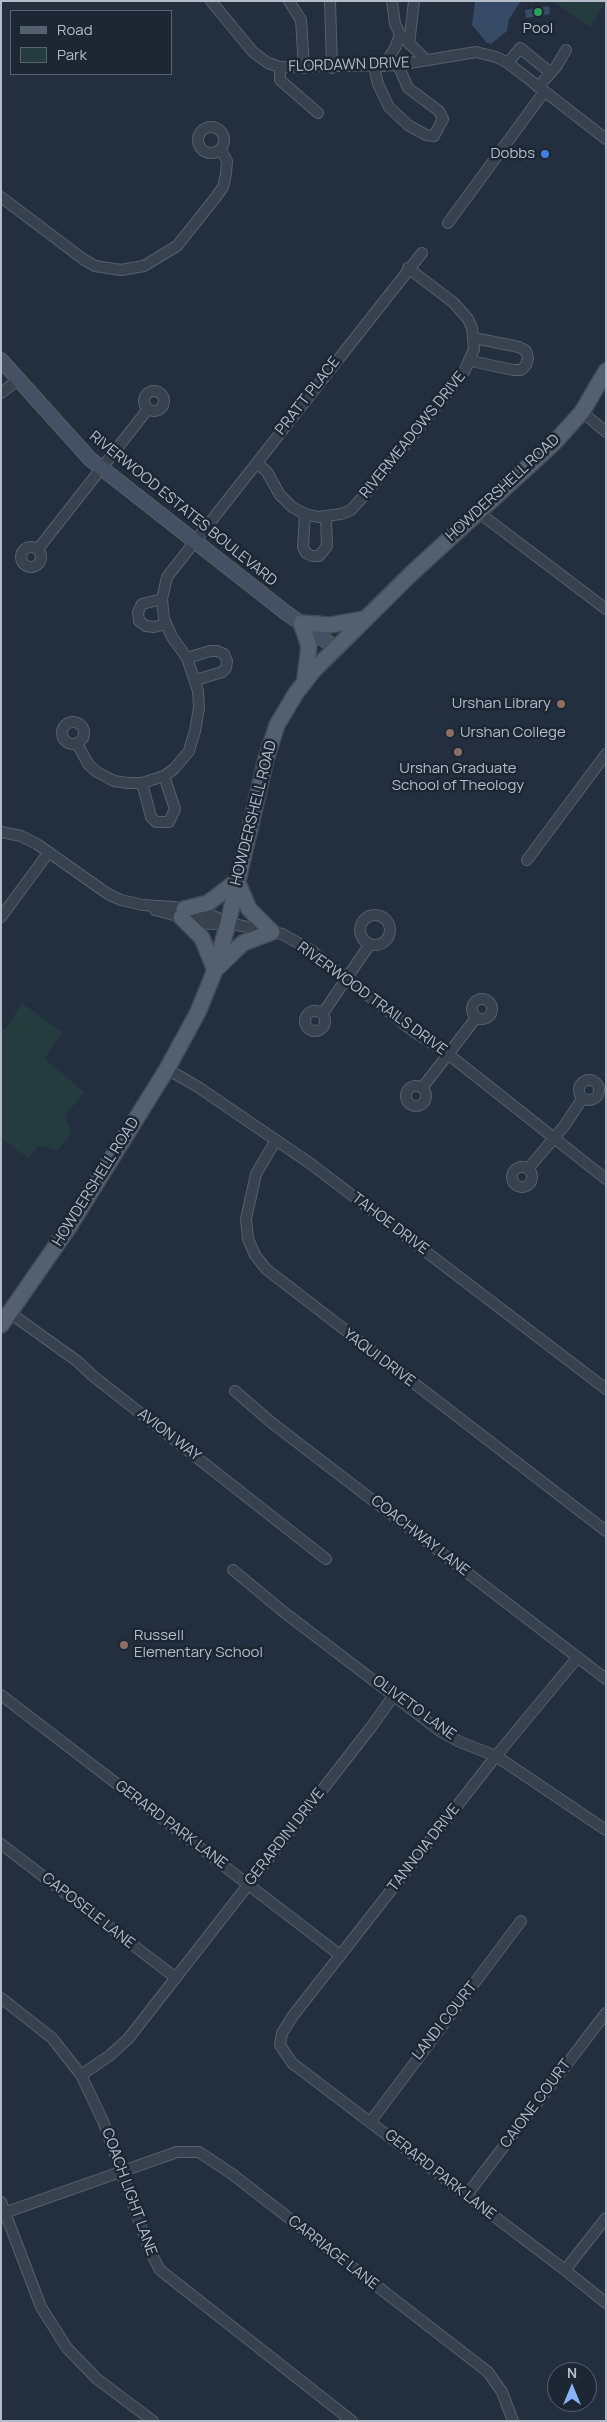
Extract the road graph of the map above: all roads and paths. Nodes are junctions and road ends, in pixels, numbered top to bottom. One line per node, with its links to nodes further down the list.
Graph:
1 (211, 1): 13 (street, FLORDAWN DRIVE)
2 (289, 1): 14 (street)
3 (330, 1): 15 (street)
4 (392, 1): 6 (street)
5 (414, 1): 7 (street)
6 (400, 34): 7 (street); 12 (street)
7 (409, 44): 9 (street)
8 (566, 50): 16 (street)
9 (426, 60): 10 (street, FLORDAWN DRIVE); 11 (street, FLORDAWN DRIVE)
10 (508, 63): 16 (street); 17 (street, FLORDAWN DRIVE)
11 (398, 65): 12 (street, FLORDAWN DRIVE); 12 (street)
12 (379, 66): 15 (street, FLORDAWN DRIVE)
13 (280, 67): 14 (street, FLORDAWN DRIVE); 18 (street)
14 (304, 68): 15 (street, FLORDAWN DRIVE)
15 (332, 68)
16 (551, 73): 17 (street)
17 (541, 90): 19 (street, FLORDAWN DRIVE); 22 (street)
18 (318, 113)
19 (606, 139)
20 (221, 150): 21 (street)
21 (1, 197)
22 (448, 223)
23 (422, 253): 24 (street, PRATT PLACE)
24 (408, 268): 25 (street, RIVERMEADOWS DRIVE); 34 (street, PRATT PLACE)
25 (474, 338): 27 (street, RIVERMEADOWS DRIVE); 27 (street)
26 (1, 360): 29 (street, RIVERWOOD ESTATES BOULEVARD)
27 (471, 361): 38 (street, RIVERMEADOWS DRIVE)
28 (606, 371): 32 (main road, HOWDERSHELL ROAD)
29 (19, 379): 30 (street); 35 (street, RIVERWOOD ESTATES BOULEVARD)
30 (1, 393)
31 (148, 410): 35 (street)
32 (582, 412): 33 (street); 36 (main road, HOWDERSHELL ROAD)
33 (606, 432)
34 (256, 463): 37 (street, RIVERMEADOWS DRIVE); 39 (street, PRATT PLACE)
35 (103, 468): 39 (street, RIVERWOOD ESTATES BOULEVARD); 40 (street)
36 (478, 512): 42 (street); 43 (main road, HOWDERSHELL ROAD)
37 (305, 514): 38 (street, RIVERMEADOWS DRIVE); 38 (street)
38 (326, 518)
39 (196, 540): 41 (street, PRATT PLACE); 44 (street, RIVERWOOD ESTATES BOULEVARD)
40 (38, 549)
41 (162, 599): 45 (street); 45 (street)
42 (606, 609)
43 (364, 619): 44 (main road); 46 (main road, HOWDERSHELL ROAD)
44 (301, 623): 46 (street, RIVERWOOD ESTATES BOULEVARD); 49 (main road)
45 (166, 624): 47 (street)
46 (336, 648): 49 (main road, HOWDERSHELL ROAD)
47 (187, 658): 48 (street); 48 (street)
48 (196, 680): 52 (street)
49 (304, 683): 57 (main road, HOWDERSHELL ROAD)
50 (77, 744): 53 (street)
51 (606, 754): 56 (street)
52 (164, 776): 53 (street); 53 (street)
53 (142, 783)
54 (1, 832): 55 (street)
55 (49, 852): 58 (street, RIVERWOOD TRAILS DRIVE); 59 (street)
56 (527, 860)
57 (237, 881): 58 (main road); 60 (main road, HOWDERSHELL ROAD); 61 (main road)
58 (182, 913): 60 (street, RIVERWOOD TRAILS DRIVE); 63 (main road)
59 (1, 917)
60 (228, 923): 61 (street, RIVERWOOD TRAILS DRIVE); 63 (main road, HOWDERSHELL ROAD)
61 (272, 932): 63 (main road); 64 (street, RIVERWOOD TRAILS DRIVE)
62 (370, 944): 64 (street)
63 (215, 970): 68 (main road, HOWDERSHELL ROAD)
64 (348, 978): 65 (street); 67 (street, RIVERWOOD TRAILS DRIVE)
65 (323, 1013)
66 (476, 1018): 67 (street)
67 (448, 1054): 69 (street); 71 (street, RIVERWOOD TRAILS DRIVE)
68 (167, 1069): 72 (street, TAHOE DRIVE); 75 (main road, HOWDERSHELL ROAD)
69 (422, 1088)
70 (582, 1098): 71 (street)
71 (553, 1137): 73 (street); 74 (street, RIVERWOOD TRAILS DRIVE)
72 (276, 1140): 76 (street, TAHOE DRIVE); 78 (street, YAQUI DRIVE)
73 (528, 1169)
74 (606, 1180)
75 (6, 1319): 79 (street, AVION WAY)
76 (606, 1389)
77 (235, 1391): 81 (street, COACHWAY LANE)
78 (606, 1532)
79 (326, 1559)
80 (233, 1570): 84 (street, OLIVETO LANE)
81 (576, 1658): 82 (street, COACHWAY LANE); 85 (street, TANNOIA DRIVE)
82 (606, 1679)
83 (1, 1695): 88 (street, GERARD PARK LANE)
84 (394, 1695): 85 (street, OLIVETO LANE); 88 (street, GERARDINI DRIVE)
85 (496, 1756): 86 (street, OLIVETO LANE); 90 (street, TANNOIA DRIVE)
86 (606, 1830)
87 (1, 1844): 91 (street, CAPOSELE LANE)
88 (249, 1884): 90 (street, GERARD PARK LANE); 91 (street, GERARDINI DRIVE)
89 (521, 1922): 96 (street, LANDI COURT)
90 (340, 1955): 94 (street, TANNOIA DRIVE)
91 (176, 1978): 95 (street, GERARDINI DRIVE)
92 (1, 1998): 95 (street, COACH LIGHT LANE)
93 (606, 2012): 98 (street, CAIONE COURT)
94 (280, 2045): 96 (street, GERARD PARK LANE)
95 (81, 2075): 97 (street, COACH LIGHT LANE)
96 (370, 2122): 98 (street, GERARD PARK LANE)
97 (120, 2172): 100 (street, CARRIAGE LANE); 105 (street, COACH LIGHT LANE); 106 (street, CARRIAGE LANE)
98 (466, 2196): 102 (street, GERARD PARK LANE)
99 (1, 2202): 100 (street)
100 (3, 2214): 104 (street)
101 (606, 2218): 102 (street)
102 (566, 2270): 103 (street, GERARD PARK LANE)
103 (604, 2302)
104 (153, 2421)
105 (352, 2421)
106 (513, 2421)

